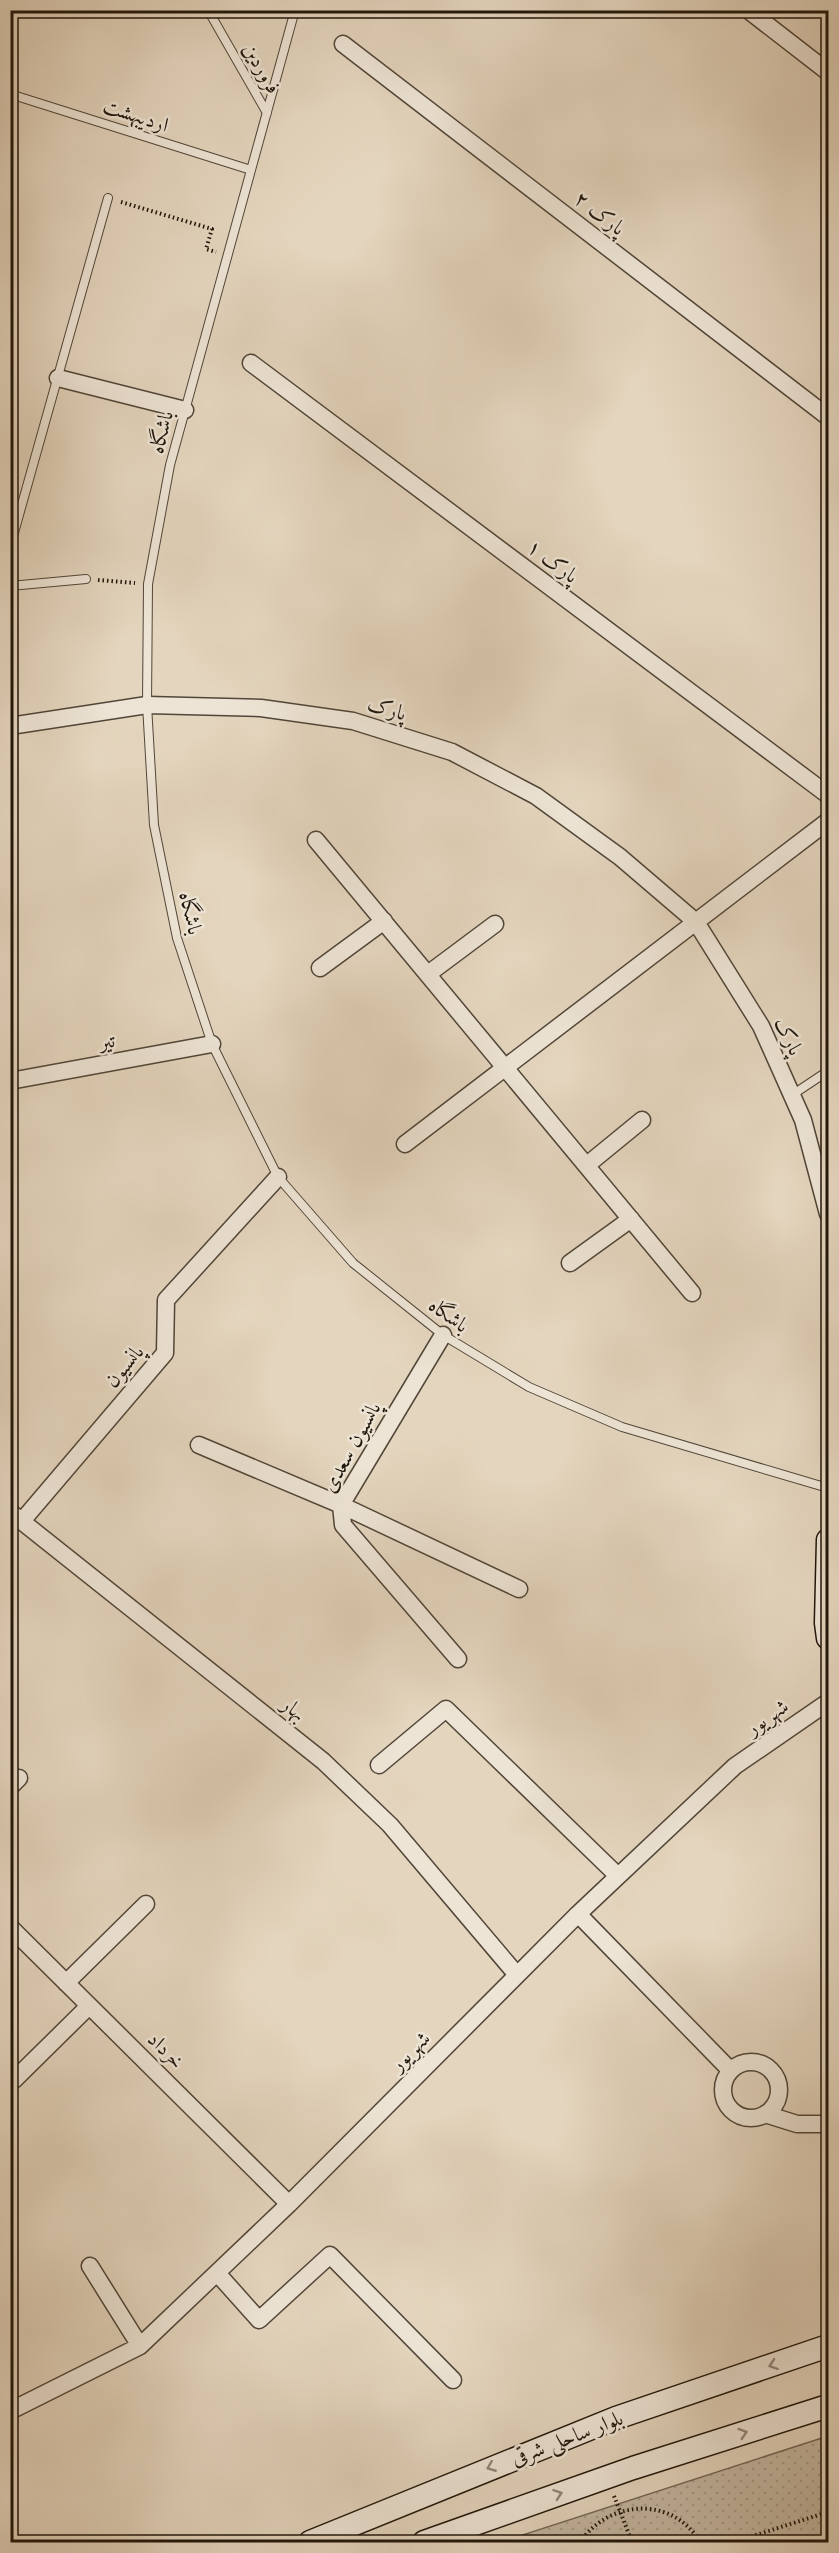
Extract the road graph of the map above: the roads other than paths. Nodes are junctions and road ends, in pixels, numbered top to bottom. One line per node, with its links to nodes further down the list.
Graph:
1 (208, 10): 7 (lane, فروردین)
2 (295, 10): 7 (lane, باشگاه)
3 (748, 10): 5 (street)
4 (344, 44): 13 (street, پارک ۲)
5 (828, 72)
6 (10, 94): 8 (lane, اردیبهشت)
7 (267, 113): 8 (lane, باشگاه)
8 (251, 170): 12 (lane, باشگاه)
9 (108, 198): 11 (lane)
10 (251, 363): 19 (street, پارک ۱)
11 (58, 378): 12 (street); 14 (lane)
12 (186, 410): 17 (lane, باشگاه)
13 (828, 417)
14 (10, 547)
15 (86, 579): 16 (lane)
16 (10, 586)
17 (147, 705): 18 (street, پارک); 23 (street, پارک); 27 (lane, باشگاه)
18 (10, 726)
19 (828, 795)
20 (828, 821): 23 (street)
21 (316, 840): 22 (street)
22 (384, 921): 25 (street); 26 (street)
23 (696, 922): 28 (street); 31 (street, پارک)
24 (495, 924): 26 (street)
25 (320, 968)
26 (428, 974): 28 (street)
27 (212, 1044): 30 (street, تیر); 35 (lane, باشگاه)
28 (507, 1068): 33 (street); 34 (street)
29 (828, 1071): 31 (lane)
30 (10, 1081)
31 (792, 1095): 36 (street, پارک)
32 (642, 1120): 34 (street)
33 (405, 1144)
34 (587, 1165): 37 (street)
35 (278, 1177): 40 (lane, باشگاه); 44 (street, پانسیون)
36 (828, 1214)
37 (631, 1219): 38 (street); 39 (street)
38 (570, 1263)
39 (692, 1293)
40 (443, 1335): 42 (lane, باشگاه); 43 (street, پانسیون سعدی)
41 (200, 1445): 43 (street)
42 (828, 1488)
43 (341, 1505): 46 (street); 48 (street, پانسیون سعدی)
44 (16, 1516): 55 (street, بهار)
45 (828, 1540): 47 (main road)
46 (519, 1589)
47 (828, 1638)
48 (458, 1659)
49 (828, 1702): 51 (street, شهریور)
50 (380, 1765): 51 (street)
51 (618, 1876): 53 (street, شهریور)
52 (146, 1904): 56 (street)
53 (578, 1914): 55 (street, شهریور); 58 (street)
54 (10, 1927): 56 (street, خرداد)
55 (517, 1975): 62 (street, شهریور)
56 (66, 1983): 57 (street, خرداد)
57 (89, 2006): 59 (street); 62 (street, خرداد)
58 (730, 2070): 60 (street); 60 (street)
59 (14, 2080)
60 (765, 2114): 61 (street)
61 (828, 2124)
62 (290, 2204): 64 (street, شهریور)
63 (90, 2266): 65 (street)
64 (217, 2273): 65 (street, شهریور); 67 (street)
65 (140, 2346): 69 (street, شهریور)
66 (828, 2346): 70 (main road, بلوار ساحلی شرقی, one-way to 70)
67 (453, 2380)
68 (828, 2406): 71 (main road, one-way to 68)
69 (10, 2411)
70 (310, 2542)
71 (424, 2542)

